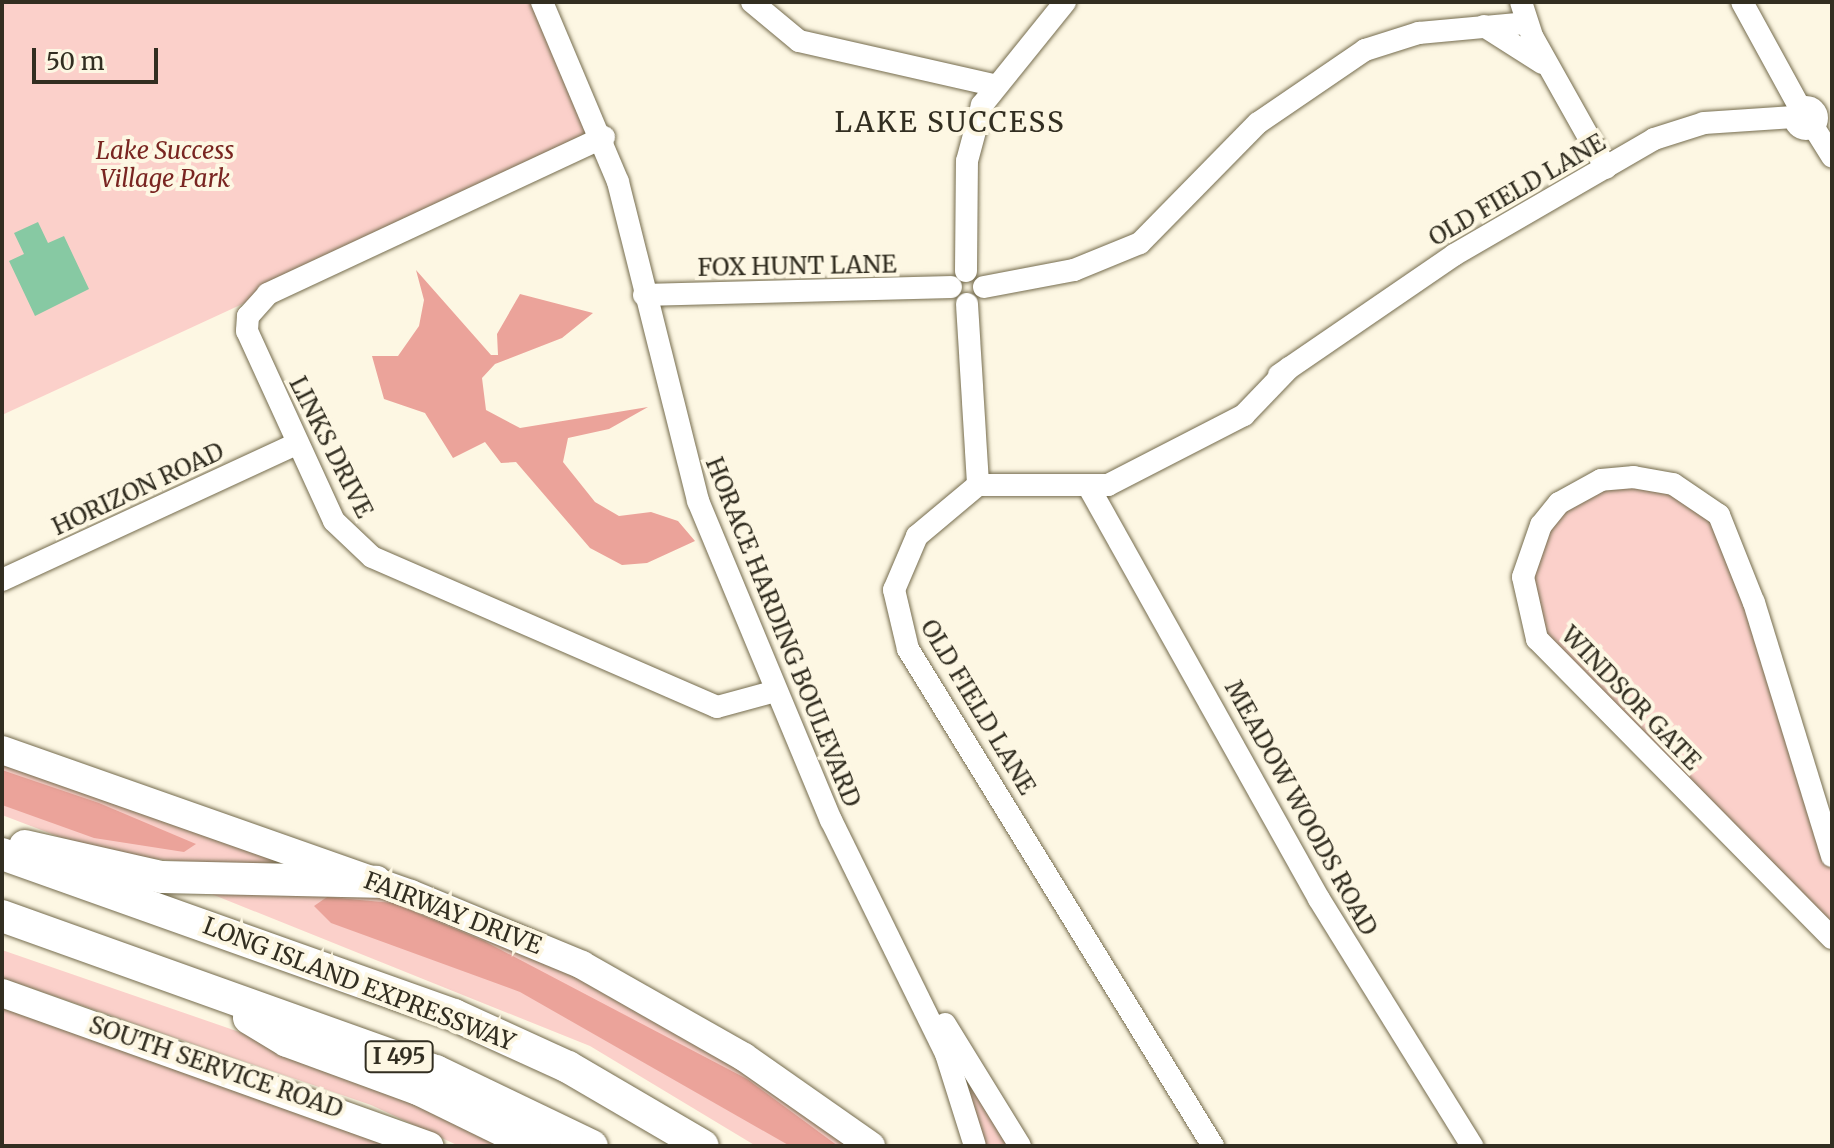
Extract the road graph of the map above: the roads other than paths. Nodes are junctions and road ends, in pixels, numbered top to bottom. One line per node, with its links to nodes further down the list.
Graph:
1 (542, 2): 10 (street, HORACE HARDING BOULEVARD)
2 (752, 2): 8 (street)
3 (1065, 2): 8 (street)
4 (1742, 2): 9 (street)
5 (1524, 12): 6 (street); 7 (street)
6 (1483, 26): 7 (street); 13 (street)
7 (1551, 71): 12 (street)
8 (993, 85): 13 (street)
9 (1811, 115): 11 (street); 12 (street, OLD FIELD LANE)
10 (604, 137): 14 (street, HORACE HARDING BOULEVARD); 15 (street, LINKS DRIVE)
11 (1832, 156)
12 (1606, 168): 17 (street, OLD FIELD LANE)
13 (961, 287): 14 (street, FOX HUNT LANE); 16 (street)
14 (644, 295): 19 (street, HORACE HARDING BOULEVARD)
15 (296, 444): 18 (street, HORIZON ROAD); 19 (street, LINKS DRIVE)
16 (978, 485): 17 (street); 37 (street, OLD FIELD LANE)
17 (1091, 491): 38 (street, MEADOW WOODS ROAD)
18 (2, 580)
19 (776, 691): 27 (street, HORACE HARDING BOULEVARD)
20 (2, 750): 24 (main road, FAIRWAY DRIVE)
21 (2, 842): 24 (highway)
22 (2, 854): 33 (highway, LONG ISLAND EXPRESSWAY / I 495)
23 (1832, 856): 26 (street, WINDSOR GATE)
24 (376, 882): 34 (main road, FAIRWAY DRIVE)
25 (2, 916): 28 (highway, I 495)
26 (1832, 938)
27 (899, 953): 35 (street, HORACE HARDING BOULEVARD); 36 (street, HORACE HARDING BOULEVARD)
28 (199, 987): 31 (highway); 32 (highway, I 495)
29 (2, 993): 30 (main road, SOUTH SERVICE ROAD)
30 (429, 1146)
31 (535, 1146)
32 (592, 1146)
33 (703, 1146)
34 (871, 1146)
35 (975, 1146)
36 (1020, 1146)
37 (1213, 1146)
38 (1472, 1146)

